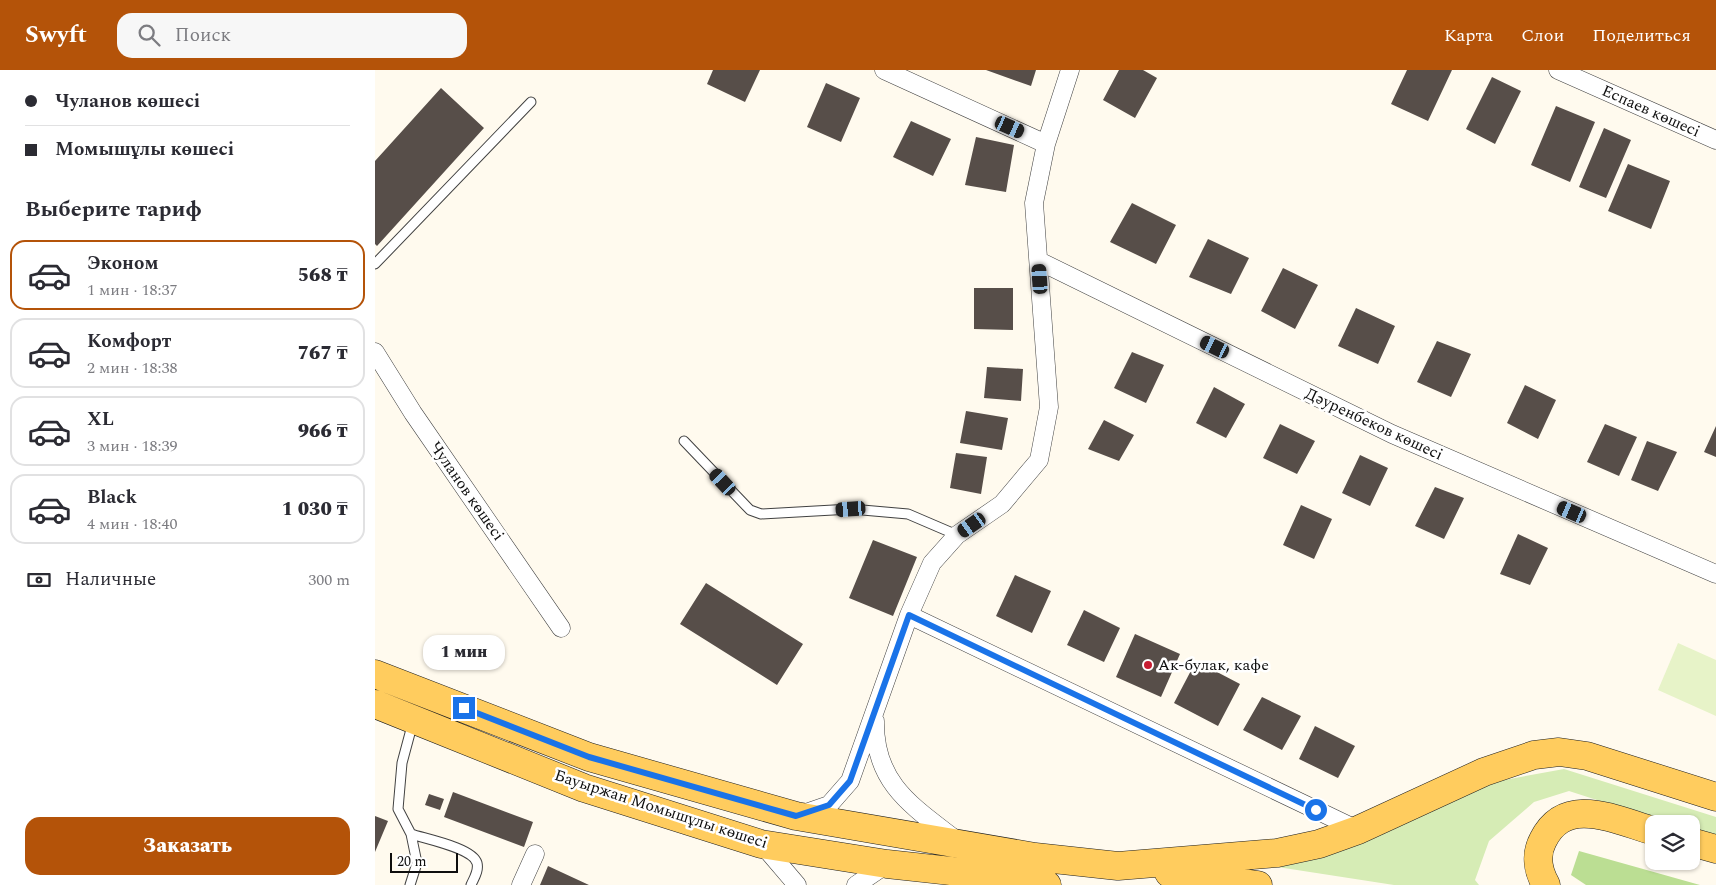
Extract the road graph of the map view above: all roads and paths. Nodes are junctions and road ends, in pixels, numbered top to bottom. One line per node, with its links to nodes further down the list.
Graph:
1 (884, 70): 6 (street)
2 (1070, 70): 6 (street)
3 (1558, 70): 5 (street, Еспаев көшесі)
4 (531, 102): 8 (lane)
5 (1716, 140)
6 (1046, 144): 7 (street)
7 (1039, 261): 11 (street); 12 (street, Дәуренбеков көшесі)
8 (375, 264)
9 (375, 352): 14 (street, Чуланов көшесі)
10 (684, 440): 11 (lane)
11 (957, 535): 13 (street)
12 (1716, 574)
13 (909, 615): 17 (street); 22 (street)
14 (561, 628)
15 (375, 674): 20 (main road)
16 (375, 704): 18 (main road, Бауыржан Момышұлы көшесі)
17 (875, 711): 20 (street); 24 (street)
18 (414, 719): 23 (lane); 25 (main road, Бауыржан Момышұлы көшесі)
19 (1716, 797): 22 (main road)
20 (796, 816): 24 (main road)
21 (1645, 828): 40 (main road)
22 (1359, 830): 30 (main road)
23 (411, 834): 32 (lane); 33 (lane)
24 (959, 843): 30 (main road)
25 (761, 844): 29 (main road, Бауыржан Момышұлы көшесі); 35 (street)
26 (1700, 845): 27 (main road)
27 (1716, 849)
28 (535, 854): 34 (street)
29 (887, 864): 31 (main road, Бауыржан Момышұлы көшесі); 36 (street)
30 (1118, 866): 39 (main road)
31 (951, 870): 37 (main road); 38 (main road, Бауыржан Момышұлы көшесі)
32 (410, 885)
33 (471, 885)
34 (521, 885)
35 (797, 885)
36 (856, 885)
37 (991, 885)
38 (1047, 885)
39 (1258, 885)
40 (1546, 885)

